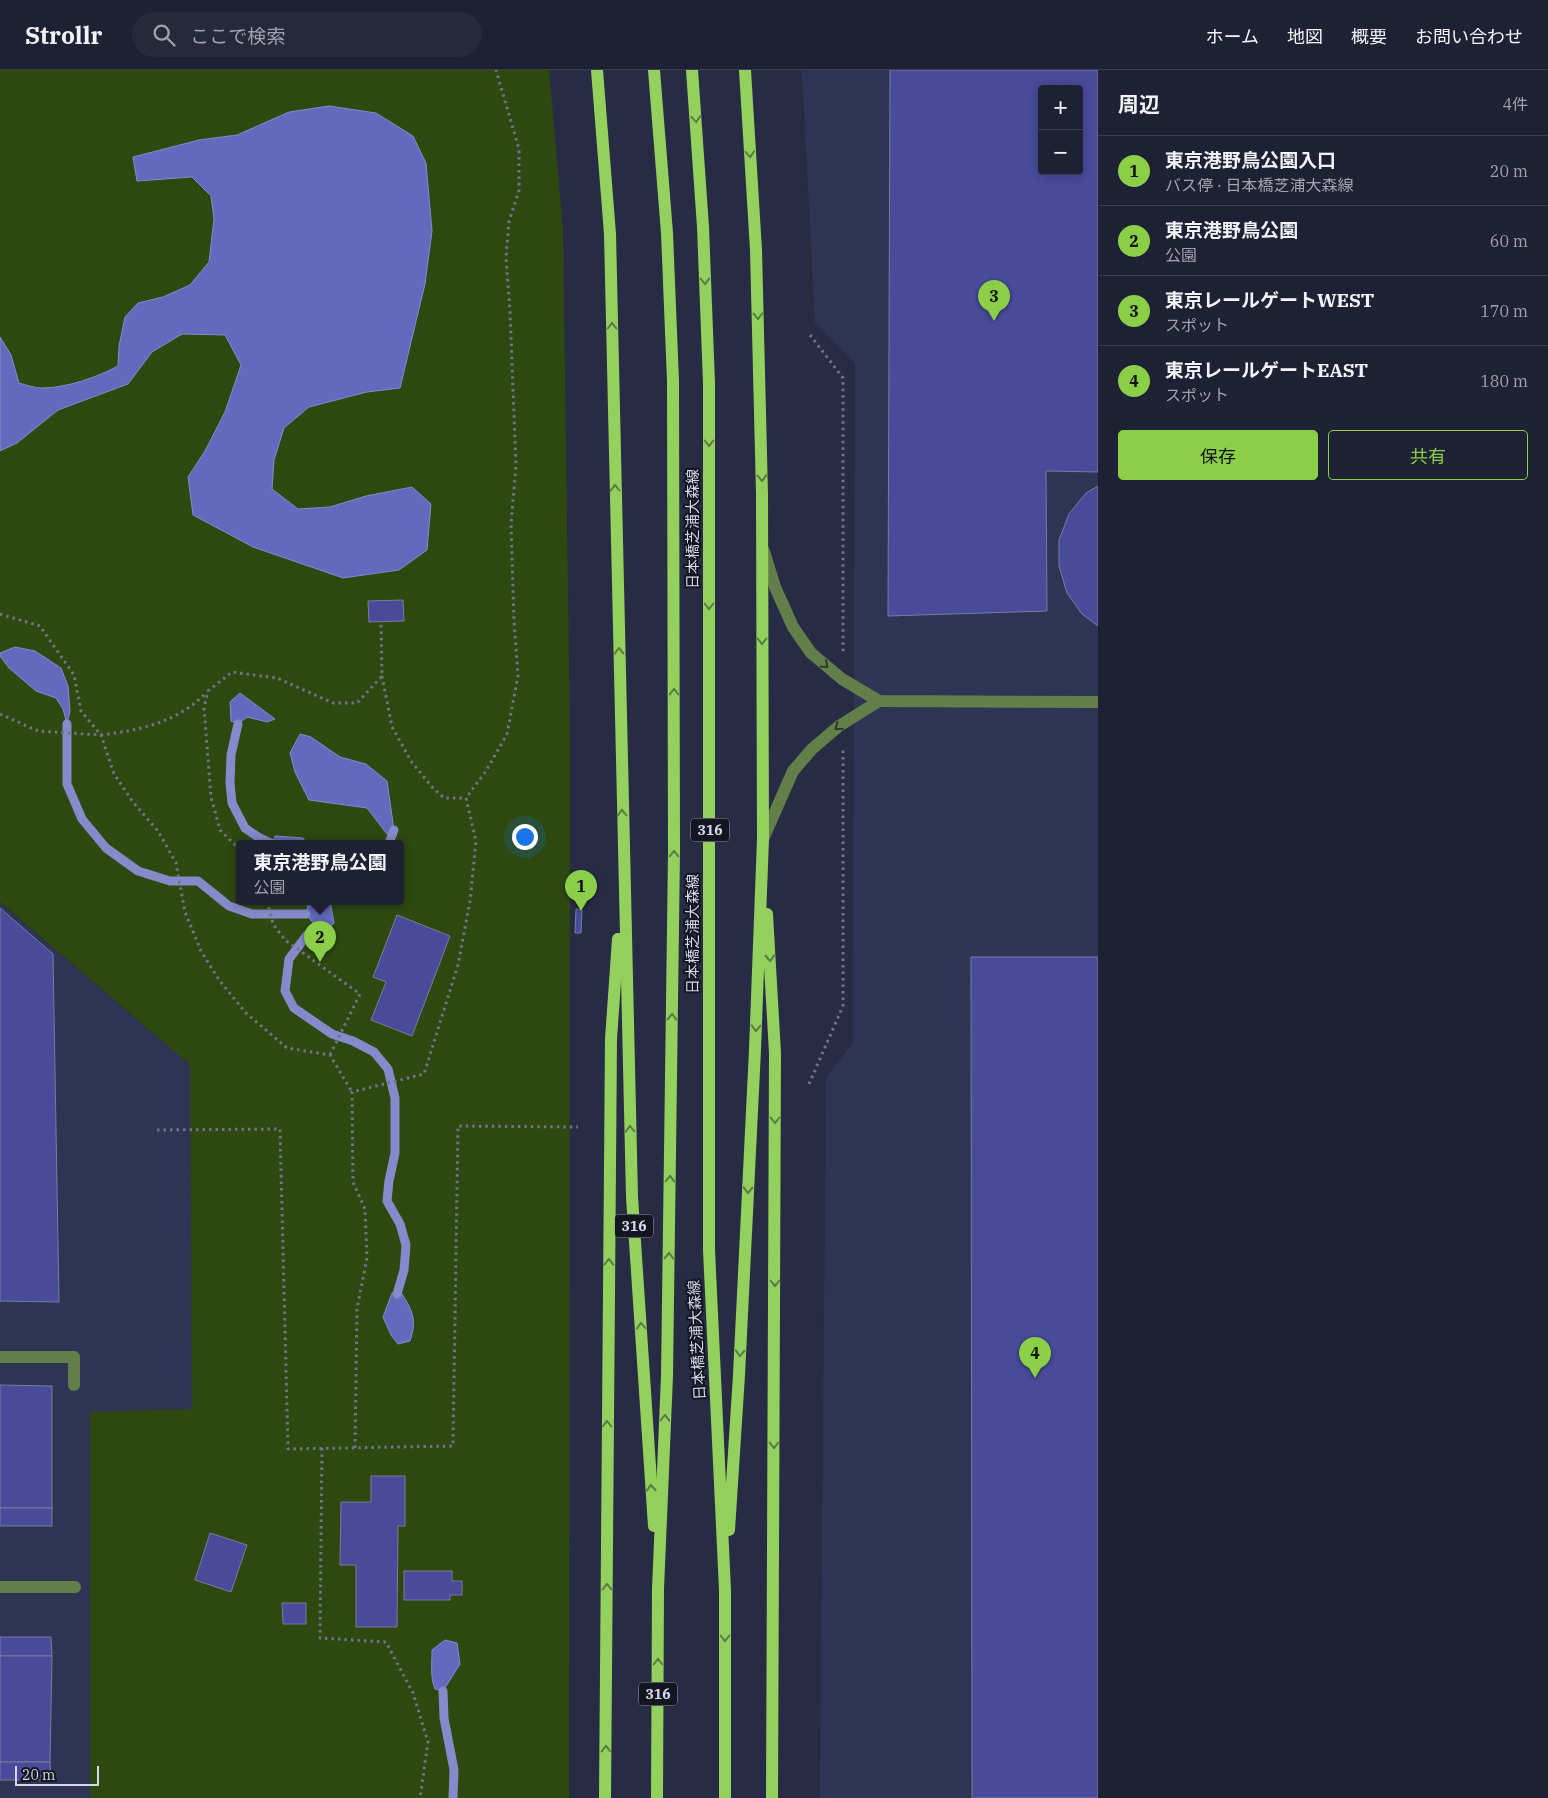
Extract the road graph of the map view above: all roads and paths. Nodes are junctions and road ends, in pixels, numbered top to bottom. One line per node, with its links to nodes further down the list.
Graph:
1 (496, 70): 17 (path)
2 (597, 70): 20 (main road, 316, one-way to 2)
3 (654, 70): 34 (main road, 日本橋芝浦大森線 / 316, one-way to 3)
4 (692, 70): 35 (main road, 日本橋芝浦大森線 / 316, one-way to 35)
5 (745, 70): 8 (main road, 316, one-way to 8)
6 (810, 335): 7 (path)
7 (843, 378)
8 (762, 547): 13 (lane, one-way to 13); 18 (main road, 316, one-way to 18)
9 (0, 614): 16 (path)
10 (381, 621): 11 (path)
11 (382, 676): 12 (path); 17 (path)
12 (208, 691): 16 (path); 19 (path)
13 (879, 701): 14 (lane); 18 (lane, one-way to 18)
14 (1098, 702)
15 (0, 714): 16 (path)
16 (100, 735): 23 (path)
17 (466, 798): 25 (path)
18 (763, 839): 35 (main road, 316, one-way to 35); 40 (main road, one-way to 40)
19 (236, 846)
20 (624, 862): 34 (main road, 316, one-way to 20); 37 (main road, one-way to 20)
21 (268, 905): 23 (path)
22 (843, 1006): 24 (path)
23 (330, 1054): 25 (path)
24 (809, 1084)
25 (352, 1092): 31 (path)
26 (578, 1127): 31 (path)
27 (157, 1130): 30 (path)
28 (0, 1357): 29 (lane)
29 (74, 1385)
30 (322, 1448): 31 (path); 36 (path)
31 (356, 1448)
32 (0, 1586): 33 (lane)
33 (74, 1587)
34 (658, 1589): 38 (main road, 日本橋芝浦大森線 / 316, one-way to 34)
35 (725, 1590): 39 (main road, 日本橋芝浦大森線 / 316, one-way to 39)
36 (420, 1798)
37 (605, 1798)
38 (657, 1798)
39 (725, 1798)
40 (772, 1798)

